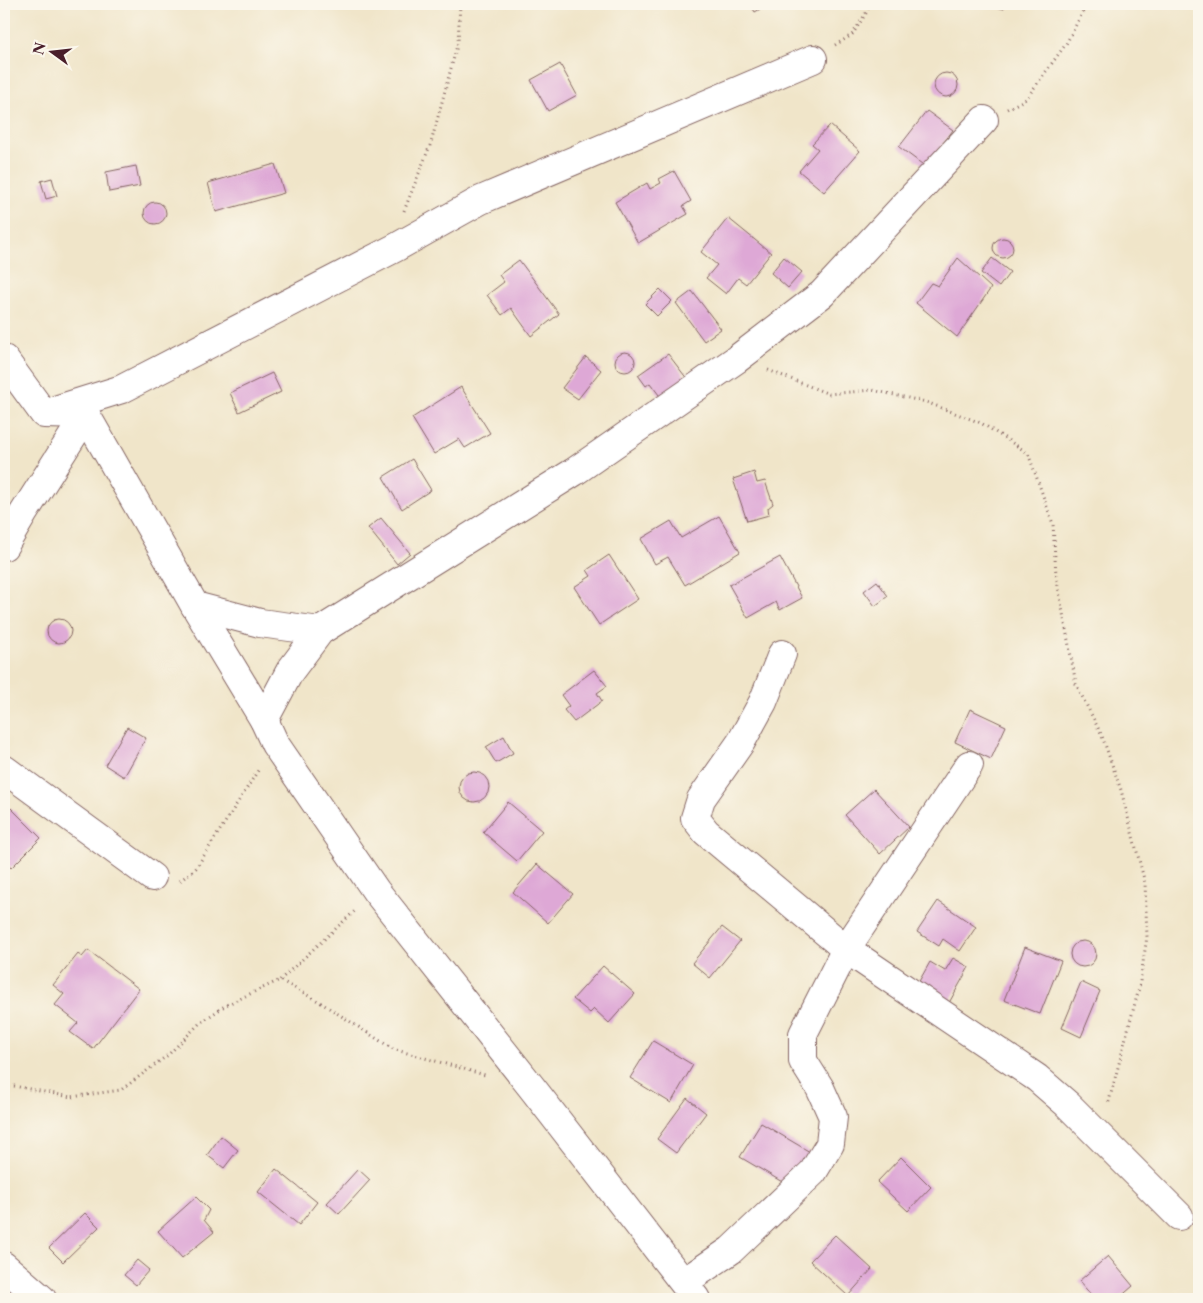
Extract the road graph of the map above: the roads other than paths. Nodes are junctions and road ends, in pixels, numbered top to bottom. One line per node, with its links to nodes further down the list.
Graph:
1 (813, 59): 4 (street)
2 (984, 120): 8 (street)
3 (4, 359): 4 (street)
4 (44, 414): 5 (street)
5 (86, 415): 6 (street); 7 (street)
6 (4, 546)
7 (195, 606): 8 (street); 10 (street)
8 (320, 631): 10 (street)
9 (782, 654): 14 (street)
10 (270, 732): 17 (street)
11 (969, 766): 14 (street)
12 (4, 770): 13 (street)
13 (152, 877)
14 (846, 949): 15 (street); 17 (street)
15 (1178, 1216)
16 (4, 1266): 18 (street)
17 (690, 1290)
18 (42, 1299)

